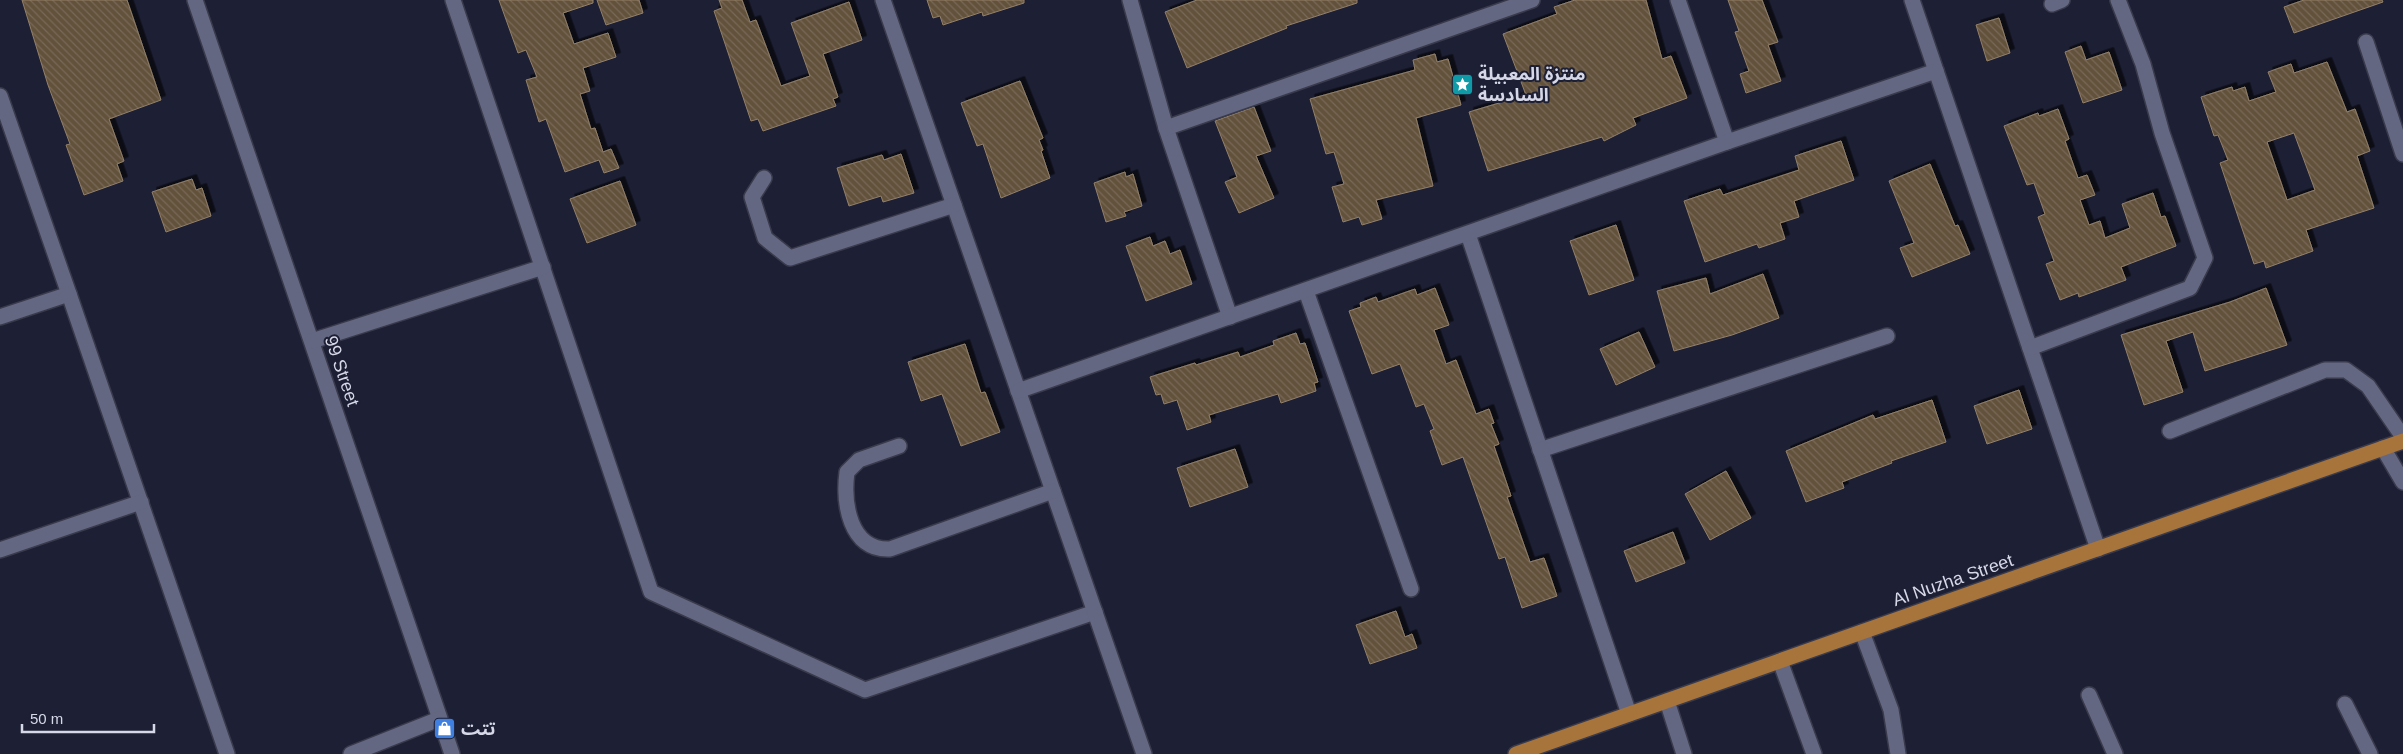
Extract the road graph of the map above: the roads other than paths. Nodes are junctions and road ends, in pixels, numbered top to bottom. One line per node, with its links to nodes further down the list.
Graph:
1 (195, 0): 24 (street, 99 Street)
2 (453, 0): 18 (street)
3 (883, 0): 16 (street)
4 (1130, 0): 12 (street)
5 (1532, 0): 12 (street)
6 (1678, 0): 13 (street)
7 (1912, 0): 10 (street)
8 (2118, 0): 25 (street)
9 (2366, 42): 14 (street)
10 (1936, 71): 13 (street); 25 (street)
11 (0, 96): 20 (street)
12 (1166, 128): 22 (street)
13 (1727, 142): 17 (street)
14 (2403, 154)
15 (764, 178): 16 (street)
16 (954, 205): 26 (street)
17 (1468, 234): 19 (street); 32 (street)
18 (542, 267): 24 (street); 39 (street)
19 (1306, 291): 22 (street); 38 (street)
20 (69, 294): 21 (street); 35 (street)
21 (0, 317)
22 (1230, 317): 26 (street)
23 (1887, 336): 32 (street)
24 (312, 341): 46 (street, 99 Street)
25 (2030, 348): 36 (street)
26 (1018, 391): 34 (street)
27 (2170, 431): 28 (street)
28 (2403, 437)
29 (2403, 441): 31 (main road, Al Nuzha Street)
30 (899, 446): 34 (street)
31 (2383, 448): 33 (street); 36 (main road, Al Nuzha Street)
32 (1540, 450): 45 (street)
33 (2403, 482)
34 (1053, 491): 39 (street)
35 (140, 502): 37 (street); 47 (street)
36 (2098, 549): 40 (main road, Al Nuzha Street)
37 (0, 550)
38 (1410, 589)
39 (1095, 612): 50 (street)
40 (1862, 632): 41 (main road, Al Nuzha Street); 54 (street)
41 (1780, 661): 43 (main road, Al Nuzha Street); 53 (street)
42 (2089, 695): 55 (street)
43 (1667, 701): 45 (main road, Al Nuzha Street); 52 (street)
44 (2345, 704): 56 (street)
45 (1629, 714): 51 (main road, Al Nuzha Street)
46 (440, 719): 48 (street); 49 (street, 99 Street)
47 (227, 754)
48 (351, 754)
49 (452, 754)
50 (1144, 754)
51 (1516, 754)
52 (1684, 754)
53 (1814, 754)
54 (1898, 754)
55 (2115, 754)
56 (2370, 754)

